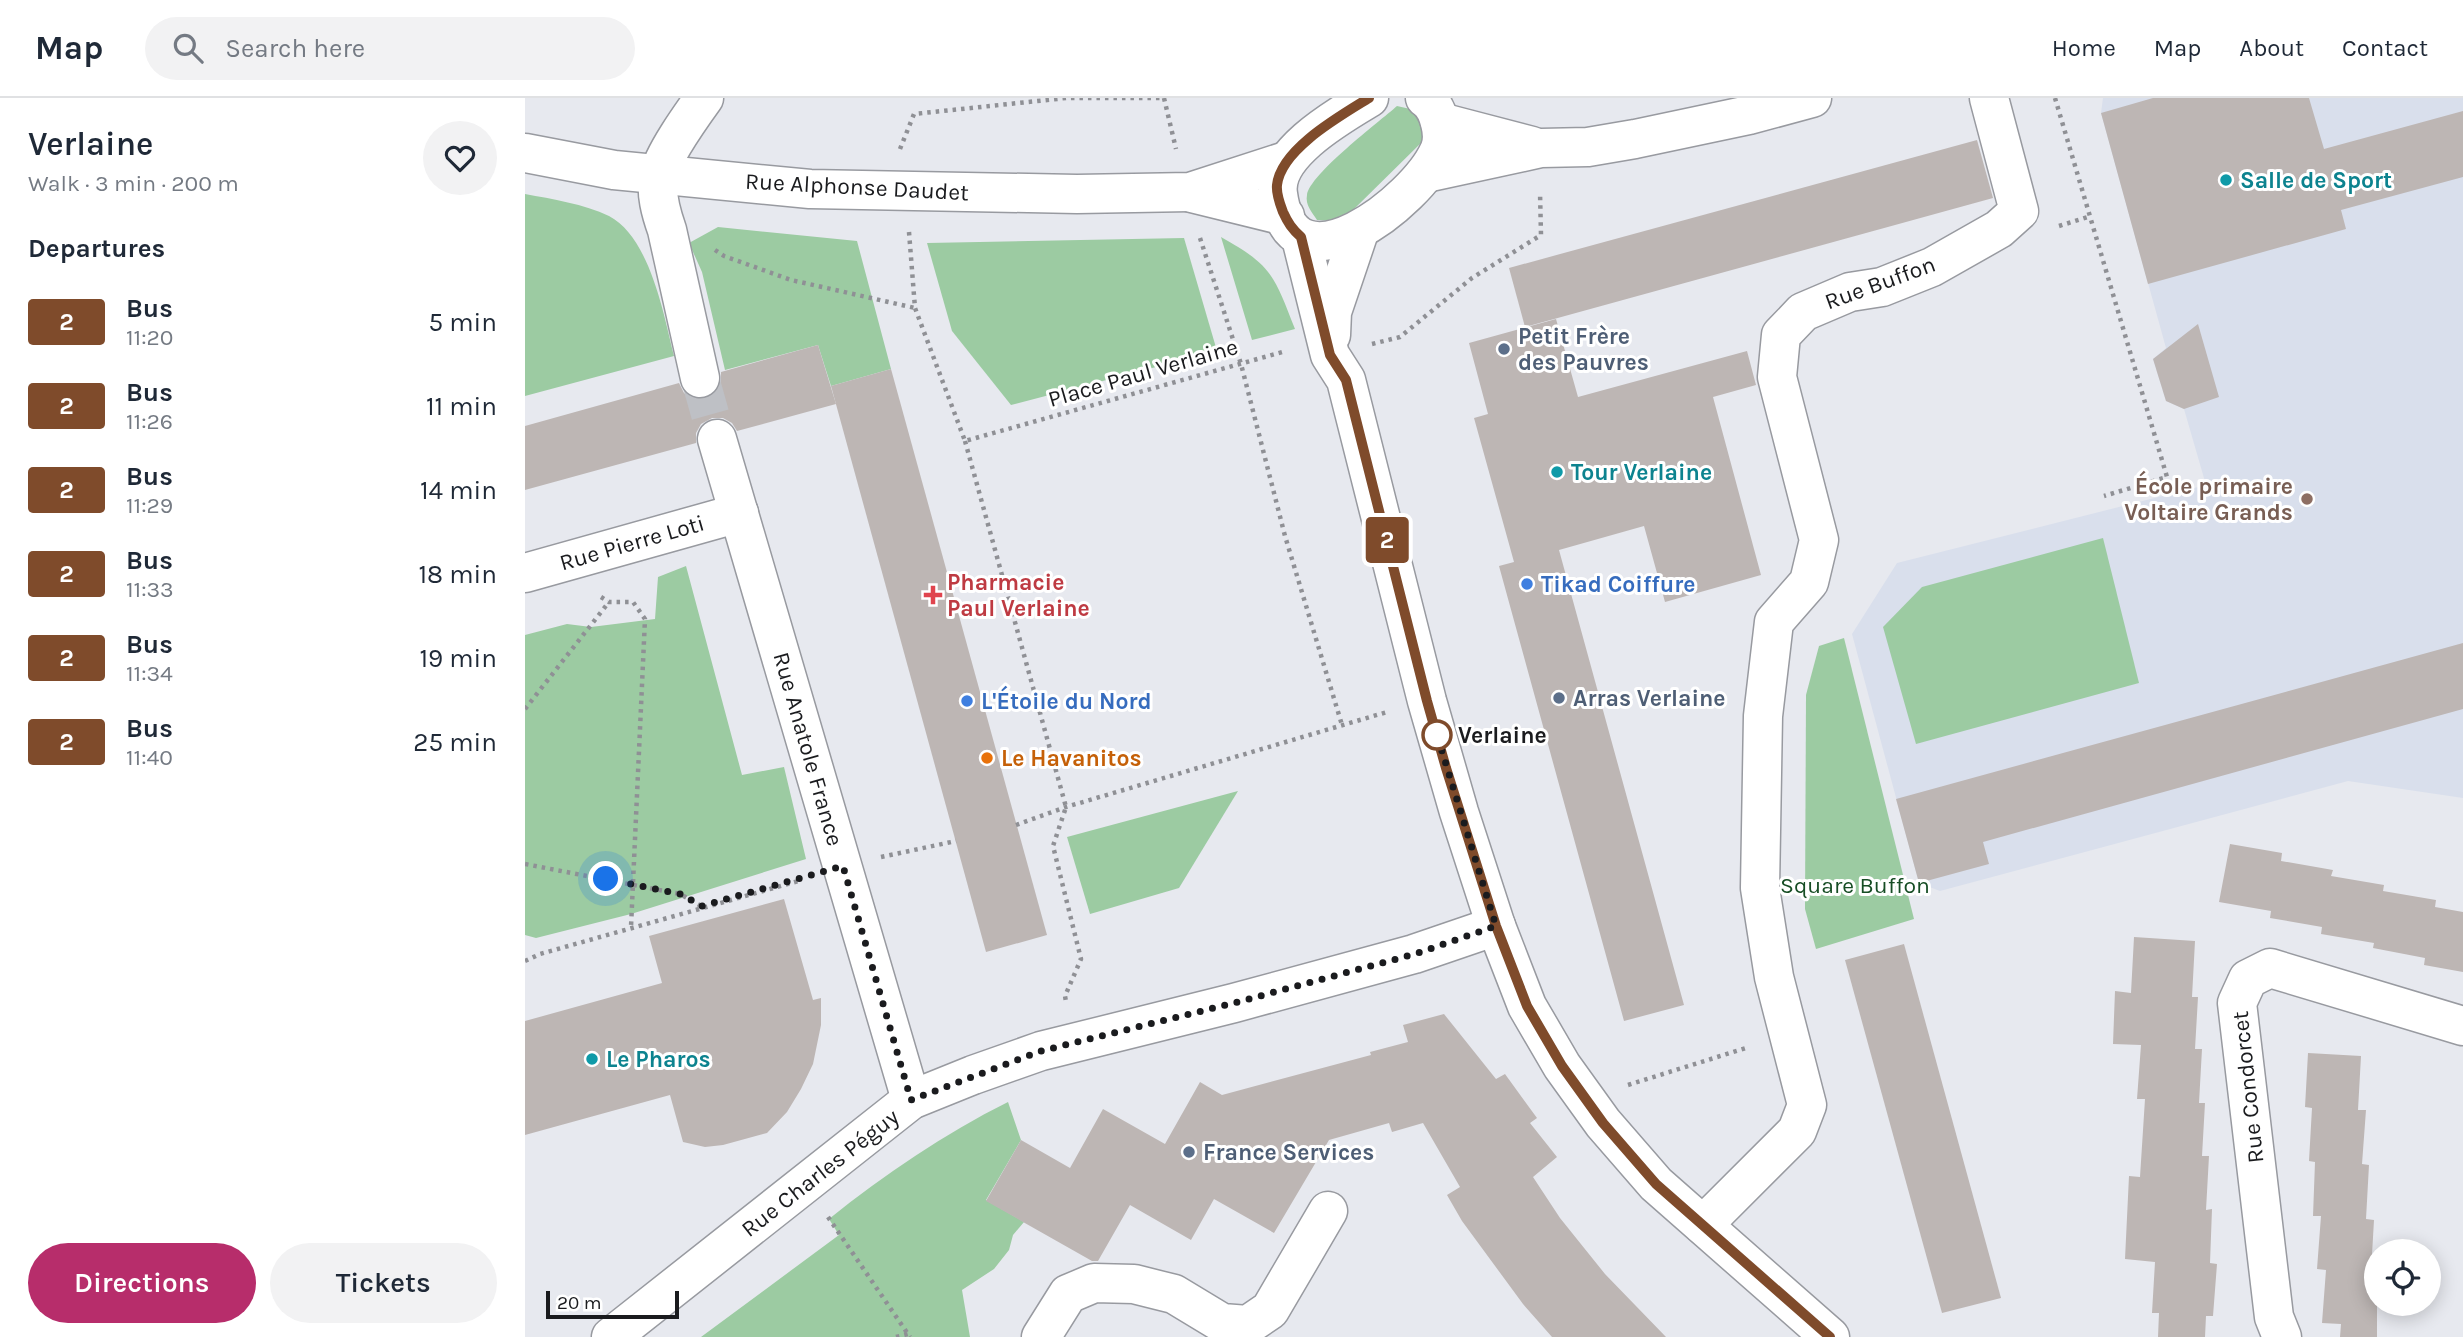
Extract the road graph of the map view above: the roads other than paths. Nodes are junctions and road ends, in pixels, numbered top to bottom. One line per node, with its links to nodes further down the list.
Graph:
1 (703, 98): 10 (street)
2 (1369, 98): 8 (street)
3 (1812, 98): 6 (street)
4 (1989, 98): 23 (street, Rue Buffon)
5 (1433, 105): 6 (street); 9 (street)
6 (1541, 148): 9 (street)
7 (525, 153): 10 (street, Rue Alphonse Daudet)
8 (1286, 161): 11 (street, Rue Alphonse Daudet); 12 (street)
9 (1426, 173): 13 (street)
10 (659, 175): 11 (street, Rue Alphonse Daudet); 15 (street)
11 (1190, 192): 12 (street, Rue Alphonse Daudet)
12 (1293, 227): 13 (street, Rue Alphonse Daudet); 14 (street)
13 (1359, 232): 14 (street)
14 (1330, 355): 19 (street)
15 (700, 378)
16 (717, 439): 17 (street, Rue Anatole France)
17 (739, 513): 18 (street, Rue Pierre Loti); 21 (street, Rue Anatole France)
18 (525, 573)
19 (1496, 926): 21 (street, Rue Charles Péguy); 23 (street)
20 (2463, 1026): 27 (street, Rue Condorcet)
21 (911, 1100): 24 (street, Rue Charles Péguy)
22 (1328, 1211): 25 (street)
23 (1703, 1225): 26 (street)
24 (611, 1337)
25 (1041, 1337)
26 (1830, 1337)
27 (2282, 1337)

